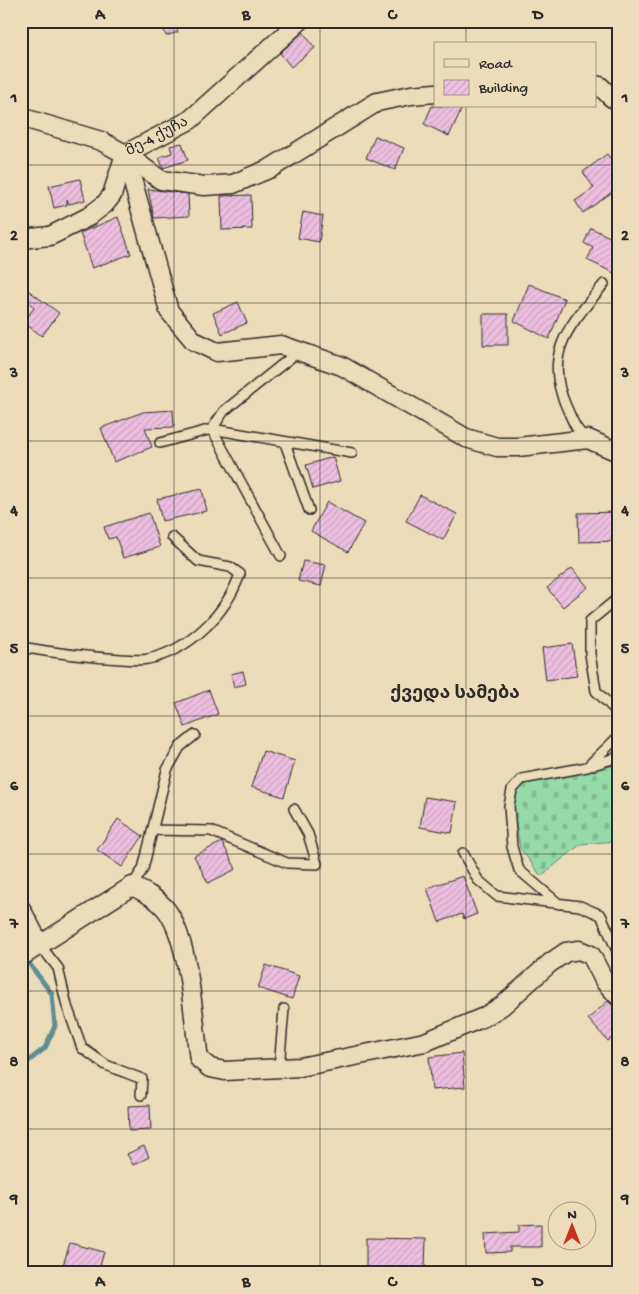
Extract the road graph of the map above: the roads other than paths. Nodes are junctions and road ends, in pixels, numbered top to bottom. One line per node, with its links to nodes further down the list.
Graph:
1 (300, 21): 6 (street, მე-4 ქუჩა)
2 (596, 85): 4 (street)
3 (434, 93): 6 (street)
4 (616, 100)
5 (21, 113): 6 (street)
6 (125, 154): 7 (street, მე-4 ქუჩა); 9 (street)
7 (21, 239)
8 (604, 284): 11 (lane)
9 (299, 351): 10 (lane); 11 (street)
10 (212, 429): 12 (lane); 13 (lane); 18 (lane)
11 (588, 439): 14 (street)
12 (285, 443): 15 (lane); 16 (lane)
13 (160, 444)
14 (618, 452)
15 (352, 453)
16 (309, 510)
17 (172, 537): 20 (lane)
18 (281, 556)
19 (618, 598): 21 (lane)
20 (21, 647)
21 (618, 713)
22 (195, 735): 27 (lane)
23 (618, 737): 25 (lane)
24 (618, 757): 25 (lane)
25 (587, 767): 30 (lane)
26 (294, 809): 27 (lane)
27 (152, 830): 29 (lane)
28 (463, 853): 30 (lane)
29 (132, 886): 32 (street); 36 (street)
30 (559, 904): 33 (lane)
31 (21, 909): 32 (street)
32 (29, 952): 37 (lane)
33 (618, 953)
34 (618, 996): 36 (street)
35 (284, 1008): 36 (lane)
36 (280, 1068)
37 (141, 1095)

